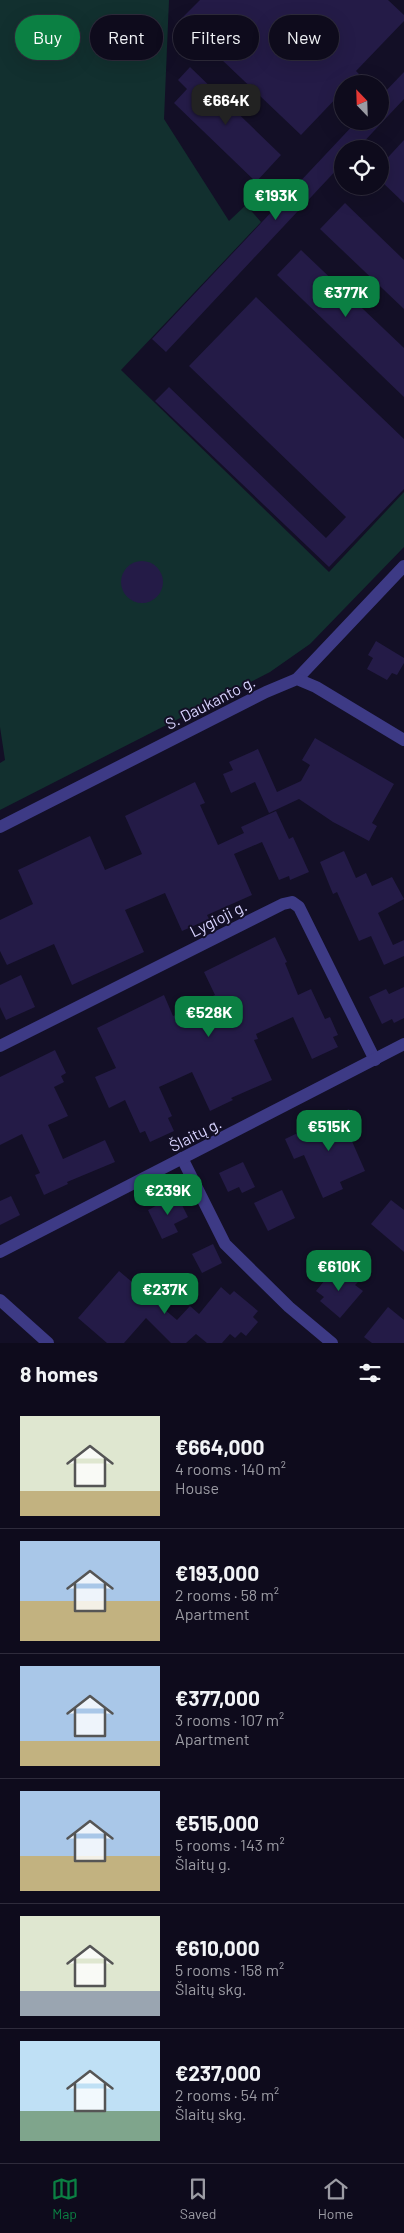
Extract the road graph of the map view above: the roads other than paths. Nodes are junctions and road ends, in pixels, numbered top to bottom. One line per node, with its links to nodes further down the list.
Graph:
1 (404, 566): 2 (street, S. Daukanto g.)
2 (297, 679): 3 (street); 4 (street, S. Daukanto g.)
3 (404, 740)
4 (0, 827)
5 (404, 1044): 7 (street, Šlaitų g.)
6 (0, 1046): 7 (street, Lygioji g.)
7 (375, 1060): 8 (street, Šlaitų g.)
8 (182, 1158): 9 (street, Šlaitų g.); 12 (street)
9 (0, 1252)
10 (0, 1300): 11 (street)
11 (48, 1343)
12 (332, 1343)

